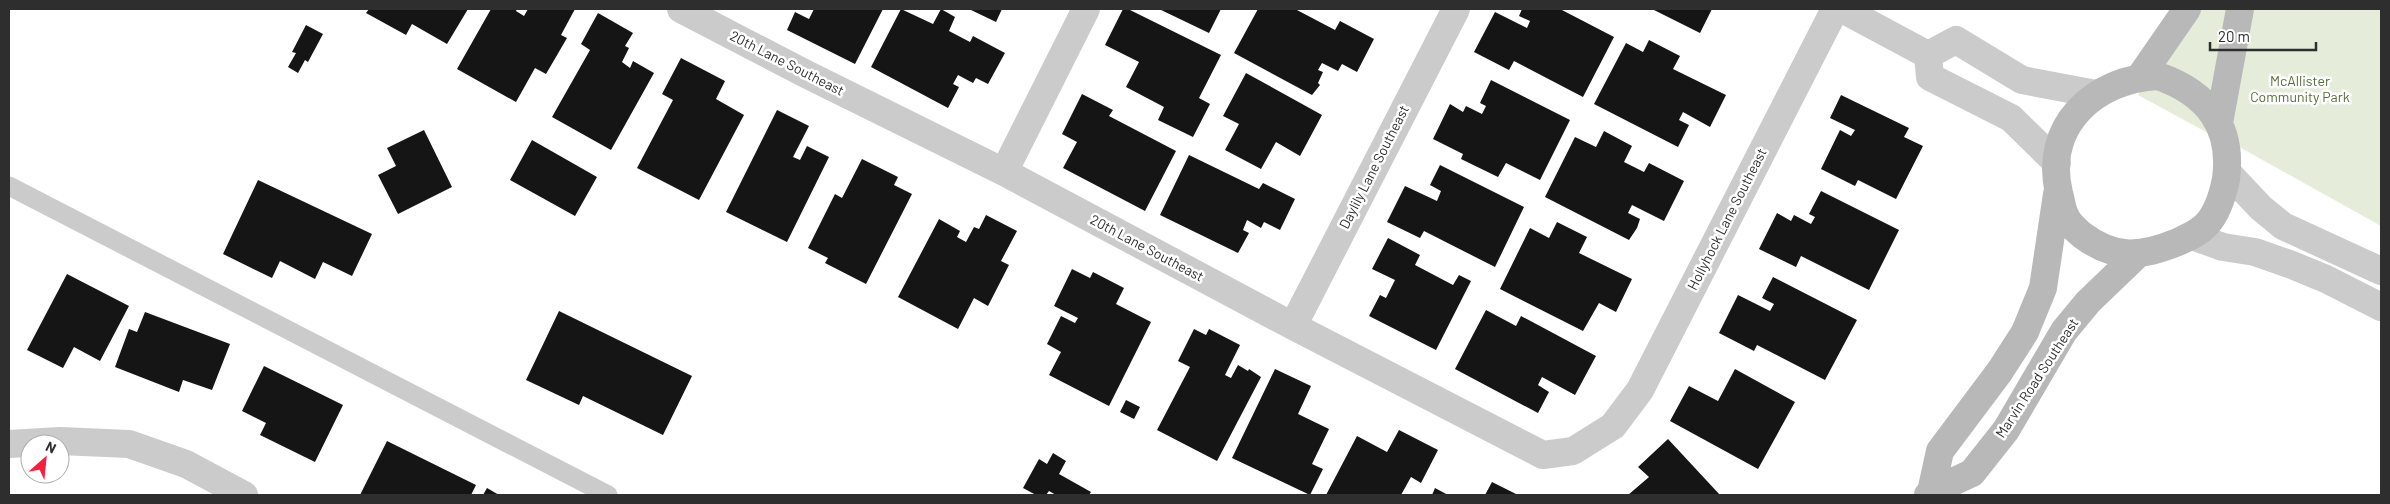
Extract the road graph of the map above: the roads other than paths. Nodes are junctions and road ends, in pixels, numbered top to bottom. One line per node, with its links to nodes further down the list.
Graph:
1 (681, 9): 8 (street, 20th Lane Southeast)
2 (1086, 9): 13 (street)
3 (1456, 9): 21 (street, Daylily Lane Southeast)
4 (1835, 9): 22 (street, Hollyhock Lane Southeast)
5 (1842, 9): 9 (street)
6 (2187, 9): 10 (street)
7 (2240, 9): 12 (street)
8 (709, 15): 13 (street, 20th Lane Southeast)
9 (1928, 55): 11 (street); 15 (street)
10 (2140, 77): 11 (street); 12 (street)
11 (2096, 94): 15 (street)
12 (2219, 123): 14 (street)
13 (1004, 172): 21 (street, 20th Lane Southeast)
14 (2227, 172): 17 (street); 19 (street)
15 (2057, 175): 18 (street); 24 (street, Marvin Road Southeast)
16 (9, 186): 26 (lane)
17 (2192, 236): 18 (street); 20 (street)
18 (2137, 255): 24 (street, Marvin Road Southeast)
19 (2381, 271)
20 (2381, 307)
21 (1293, 326): 22 (street, 20th Lane Southeast)
22 (1613, 426)
23 (9, 444): 25 (street)
24 (1930, 493)
25 (244, 495)
26 (608, 495)

